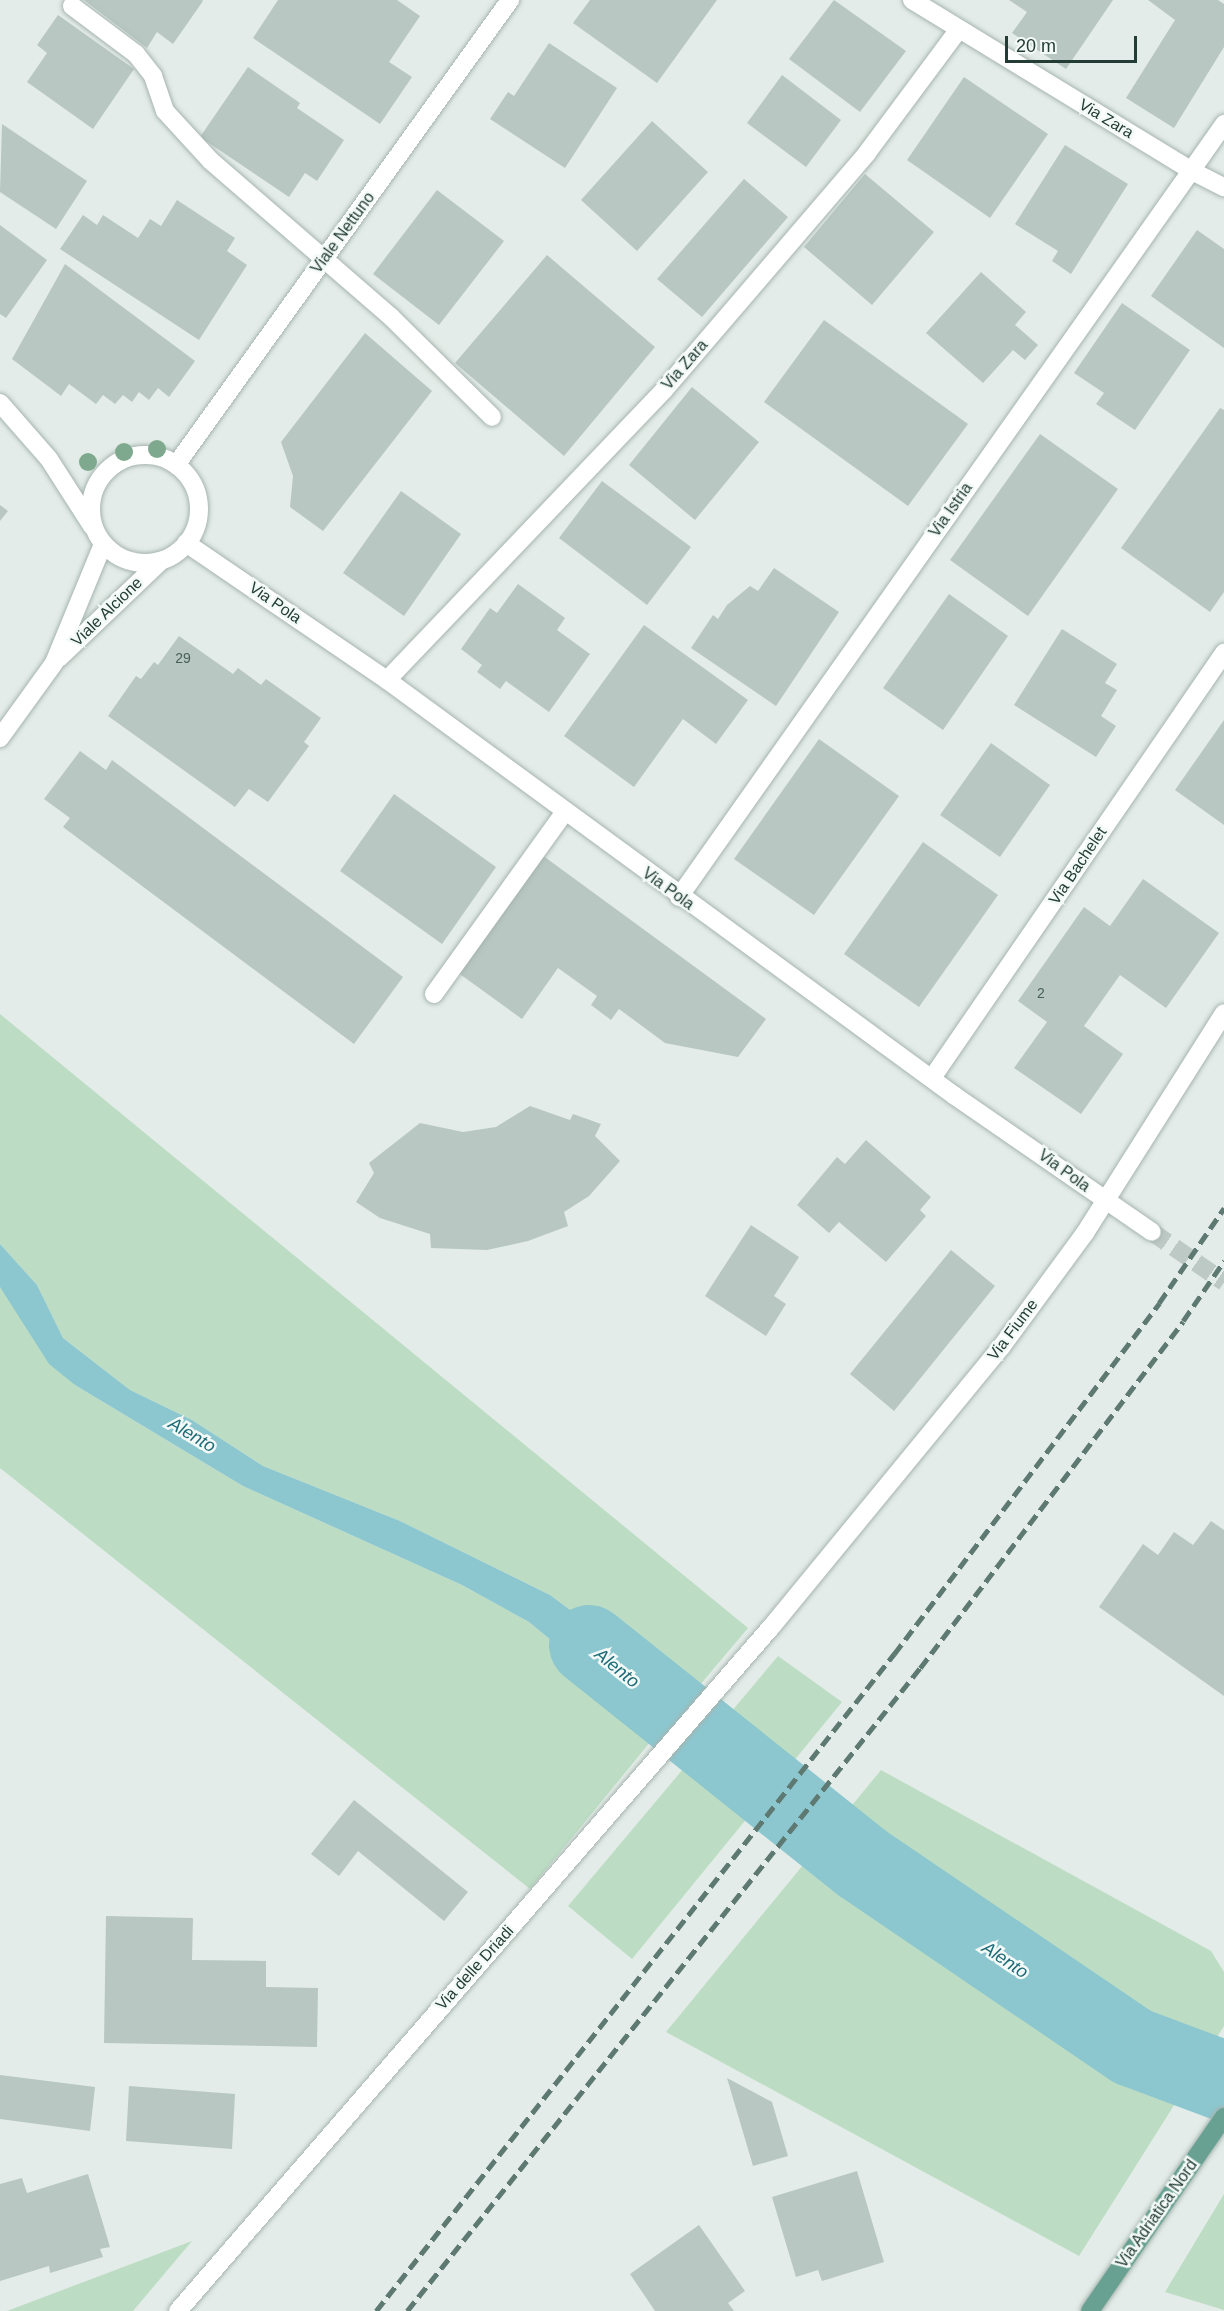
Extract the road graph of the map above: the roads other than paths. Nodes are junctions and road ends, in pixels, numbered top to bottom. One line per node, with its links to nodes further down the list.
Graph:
1 (510, 0): 8 (street, Viale Nettuno)
2 (912, 0): 4 (street, Via Zara)
3 (72, 6): 8 (street)
4 (959, 29): 6 (street, Via Zara); 17 (street, Via Zara)
5 (1224, 124): 6 (street, Via Istria)
6 (1190, 170): 7 (street, Via Zara); 20 (street, Via Istria)
7 (1224, 187)
8 (324, 259): 10 (street); 11 (street, Viale Nettuno)
9 (0, 403): 12 (street)
10 (492, 417)
11 (176, 465): 12 (street); 13 (street)
12 (99, 537): 14 (street); 16 (street, Viale Alcione)
13 (186, 543): 14 (street); 17 (street, Via Pola)
14 (161, 561): 16 (street, Viale Alcione)
15 (1224, 653): 23 (street, Via Bachelet)
16 (54, 663): 18 (street, Viale Alcione)
17 (387, 680): 19 (street, Via Pola)
18 (0, 738)
19 (565, 812): 20 (street, Via Pola); 21 (street)
20 (679, 897): 23 (street, Via Pola)
21 (434, 994)
22 (1224, 1013): 24 (street, Via Fiume)
23 (932, 1078): 24 (street, Via Pola)
24 (1103, 1200): 25 (street, Via Pola); 26 (street, Via Fiume)
25 (1152, 1232)
26 (772, 1626): 29 (street, Via delle Driadi)
27 (1224, 2117): 28 (main road, Via Adriatica Nord)
28 (1091, 2310)
29 (178, 2311)

